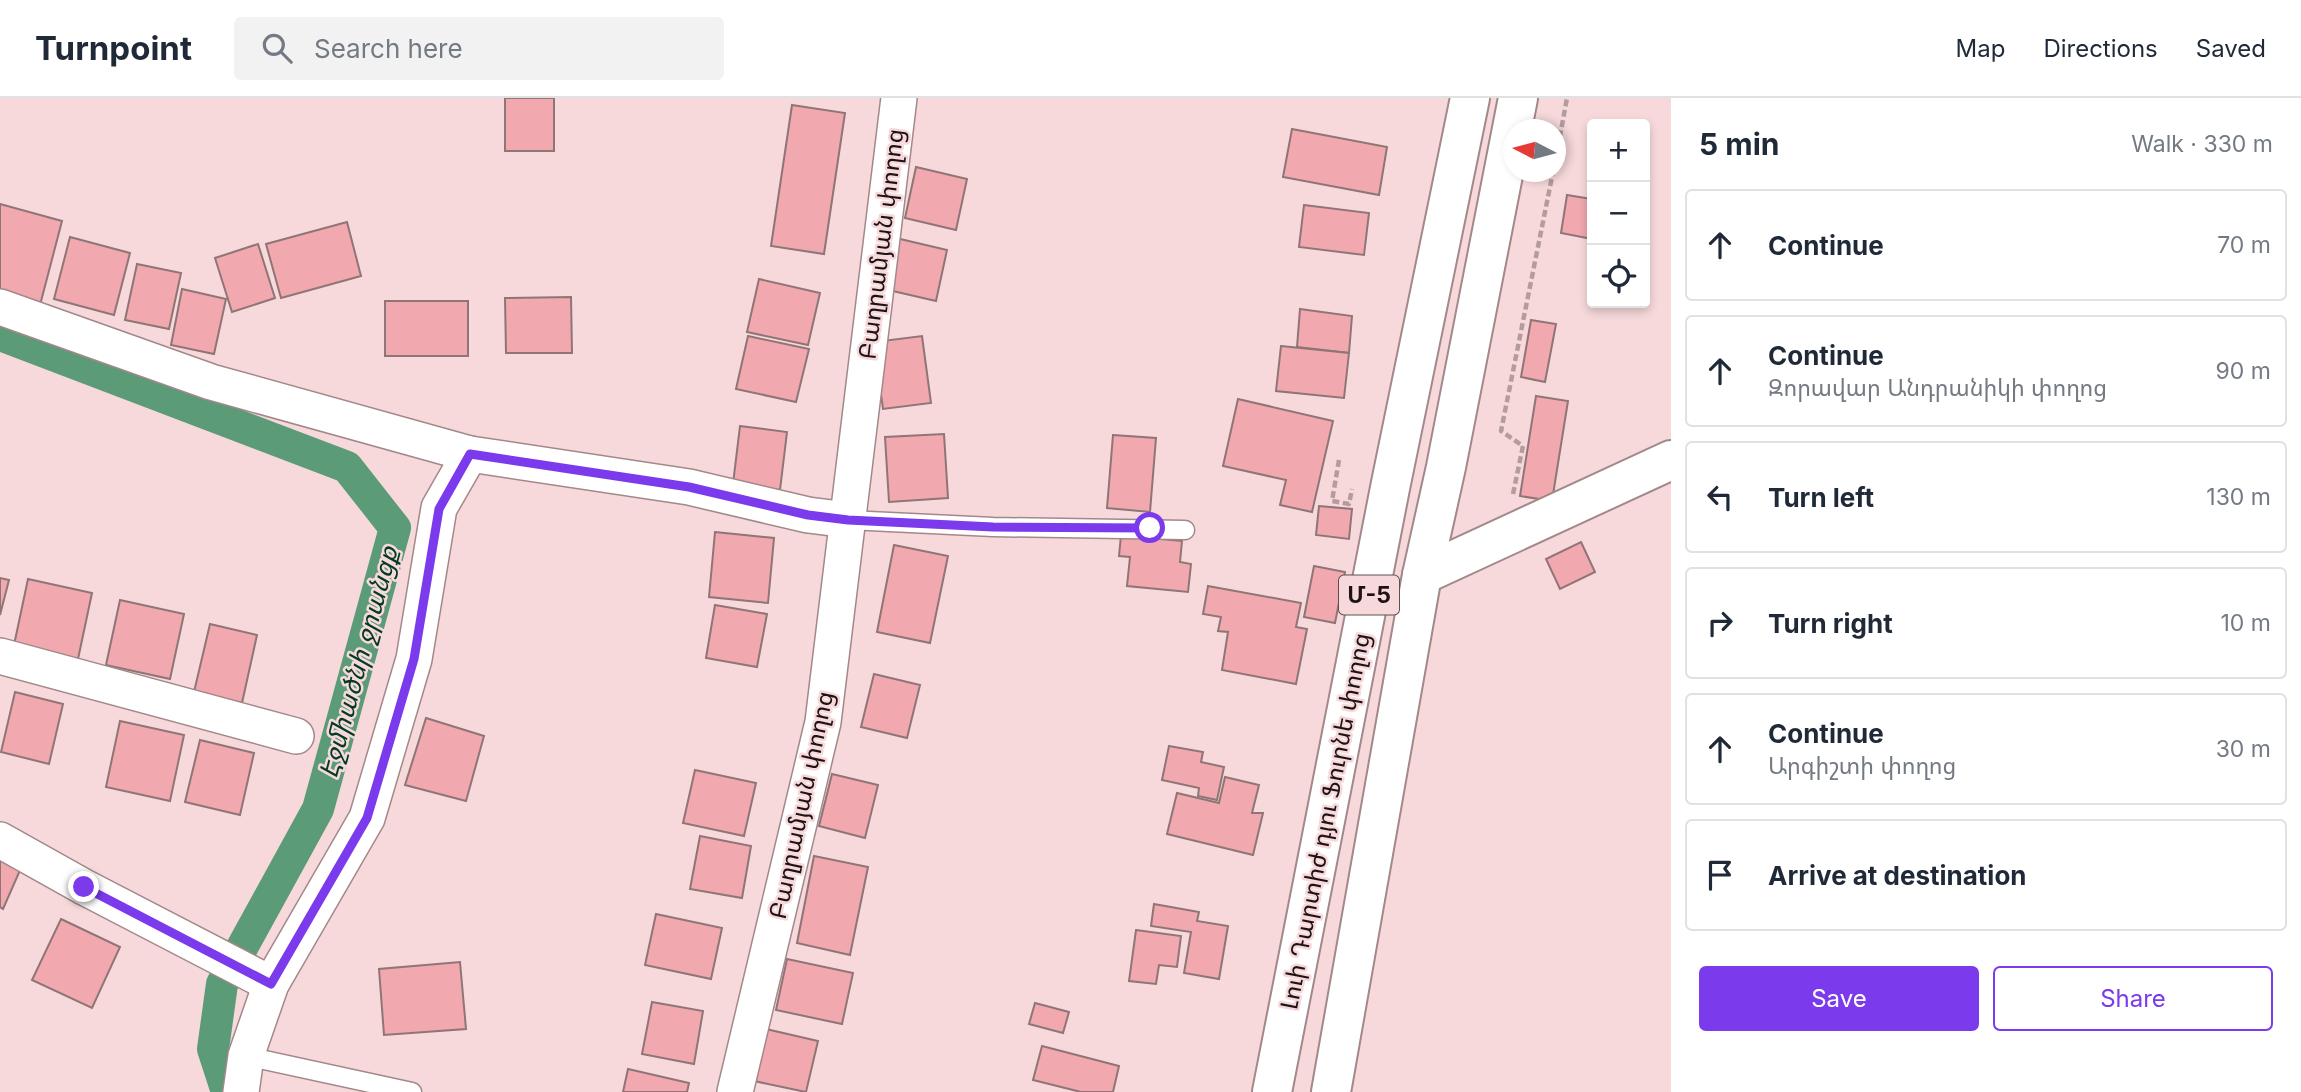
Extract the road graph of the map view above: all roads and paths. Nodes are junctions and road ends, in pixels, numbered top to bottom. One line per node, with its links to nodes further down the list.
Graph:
1 (899, 98): 13 (street, Բաղրամյան փողոց)
2 (1469, 98): 24 (main road, Լուի Դարտիժ դյու Ֆուրնե փողոց / Մ-5)
3 (1518, 98): 15 (main road, Լուի Դարտիժ դյու Ֆուրնե փողոց / Մ-5)
4 (1567, 98): 5 (path)
5 (1563, 119)
6 (1551, 182): 11 (path)
7 (0, 307): 8 (street)
8 (470, 454): 13 (street); 19 (street)
9 (1339, 460): 12 (path)
10 (1671, 460): 15 (main road)
11 (1512, 499)
12 (1332, 501)
13 (848, 520): 14 (lane); 23 (street, Բաղրամյան փողոց)
14 (1185, 530)
15 (1422, 575): 25 (main road, Լուի Դարտիժ դյու Ֆուրնե փողոց / Մ-5)
16 (0, 656): 17 (street)
17 (296, 736)
18 (0, 839): 19 (street)
19 (261, 978): 20 (street)
20 (246, 1056): 21 (street); 22 (lane)
21 (241, 1092)
22 (412, 1092)
23 (735, 1092)
24 (1272, 1092)
25 (1331, 1092)

